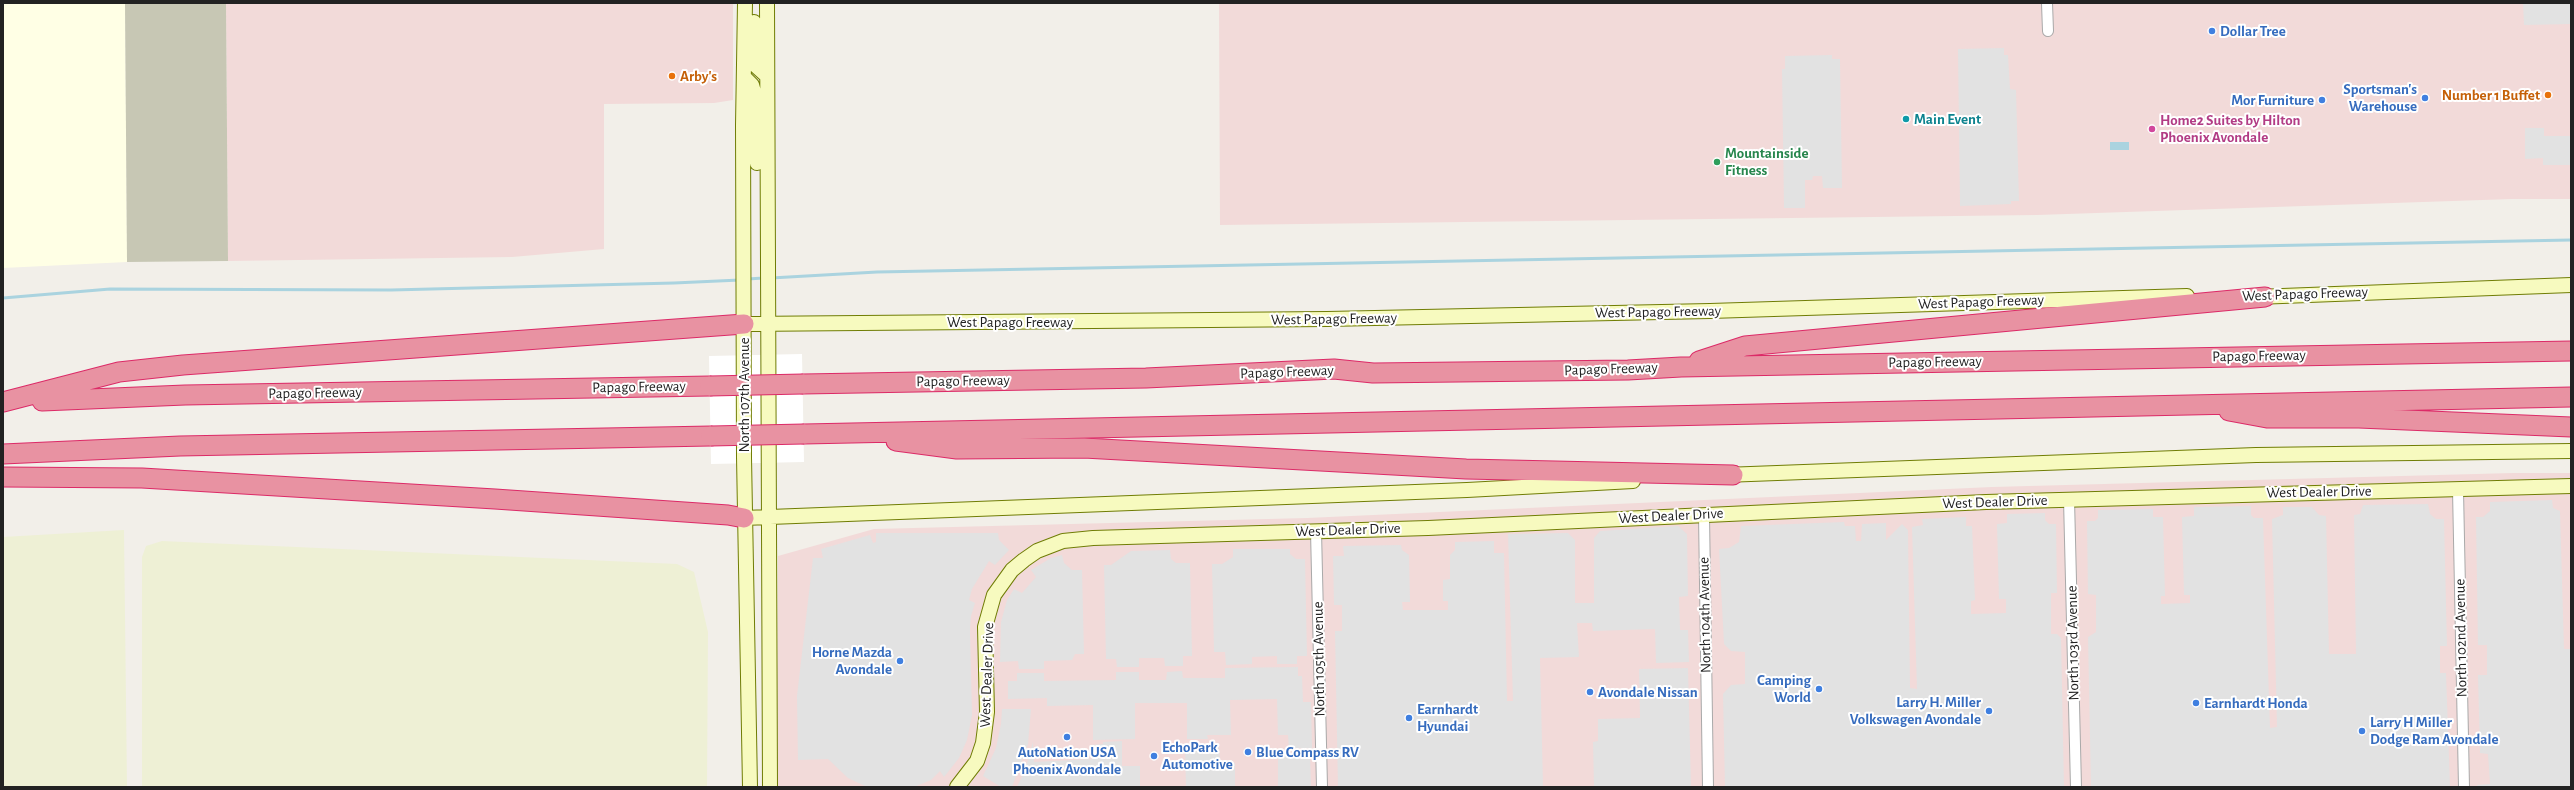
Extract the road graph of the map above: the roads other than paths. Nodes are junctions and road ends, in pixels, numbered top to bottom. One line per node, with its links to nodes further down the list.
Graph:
1 (746, 3): 5 (main road); 6 (main road, North 107th Avenue)
2 (767, 3): 5 (main road, North 107th Avenue)
3 (2047, 3): 4 (street)
4 (2048, 31)
5 (767, 76): 7 (main road, North 107th Avenue)
6 (744, 77): 7 (main road); 10 (main road, North 107th Avenue)
7 (767, 196): 11 (main road, North 107th Avenue)
8 (2571, 285): 9 (main road, West Papago Freeway)
9 (2265, 297): 11 (main road, West Papago Freeway); 13 (highway)
10 (744, 324): 11 (main road, West Papago Freeway); 15 (highway); 27 (main road, North 107th Avenue)
11 (770, 324): 28 (main road, North 107th Avenue)
12 (2571, 351): 13 (highway, Papago Freeway)
13 (1681, 367): 15 (highway, Papago Freeway, bridge)
14 (2571, 397): 16 (highway)
15 (3, 403)
16 (2192, 404): 17 (highway); 18 (highway)
17 (2571, 427)
18 (841, 433): 20 (highway, bridge); 21 (highway)
19 (2571, 451): 21 (main road)
20 (3, 454)
21 (1733, 475): 28 (main road)
22 (3, 477): 27 (highway)
23 (2571, 486): 24 (main road, West Dealer Drive)
24 (2458, 490): 25 (main road, West Dealer Drive); 36 (street, North 102nd Avenue)
25 (2069, 499): 26 (main road, West Dealer Drive); 35 (street, North 103rd Avenue)
26 (1704, 514): 29 (main road, West Dealer Drive); 34 (street, North 104th Avenue)
27 (744, 518): 28 (main road); 30 (main road, North 107th Avenue)
28 (770, 518): 31 (main road, North 107th Avenue)
29 (1316, 531): 32 (main road, West Dealer Drive); 33 (street, North 105th Avenue)
30 (750, 787)
31 (770, 787)
32 (957, 787)
33 (1322, 787)
34 (1708, 787)
35 (2076, 787)
36 (2464, 787)

